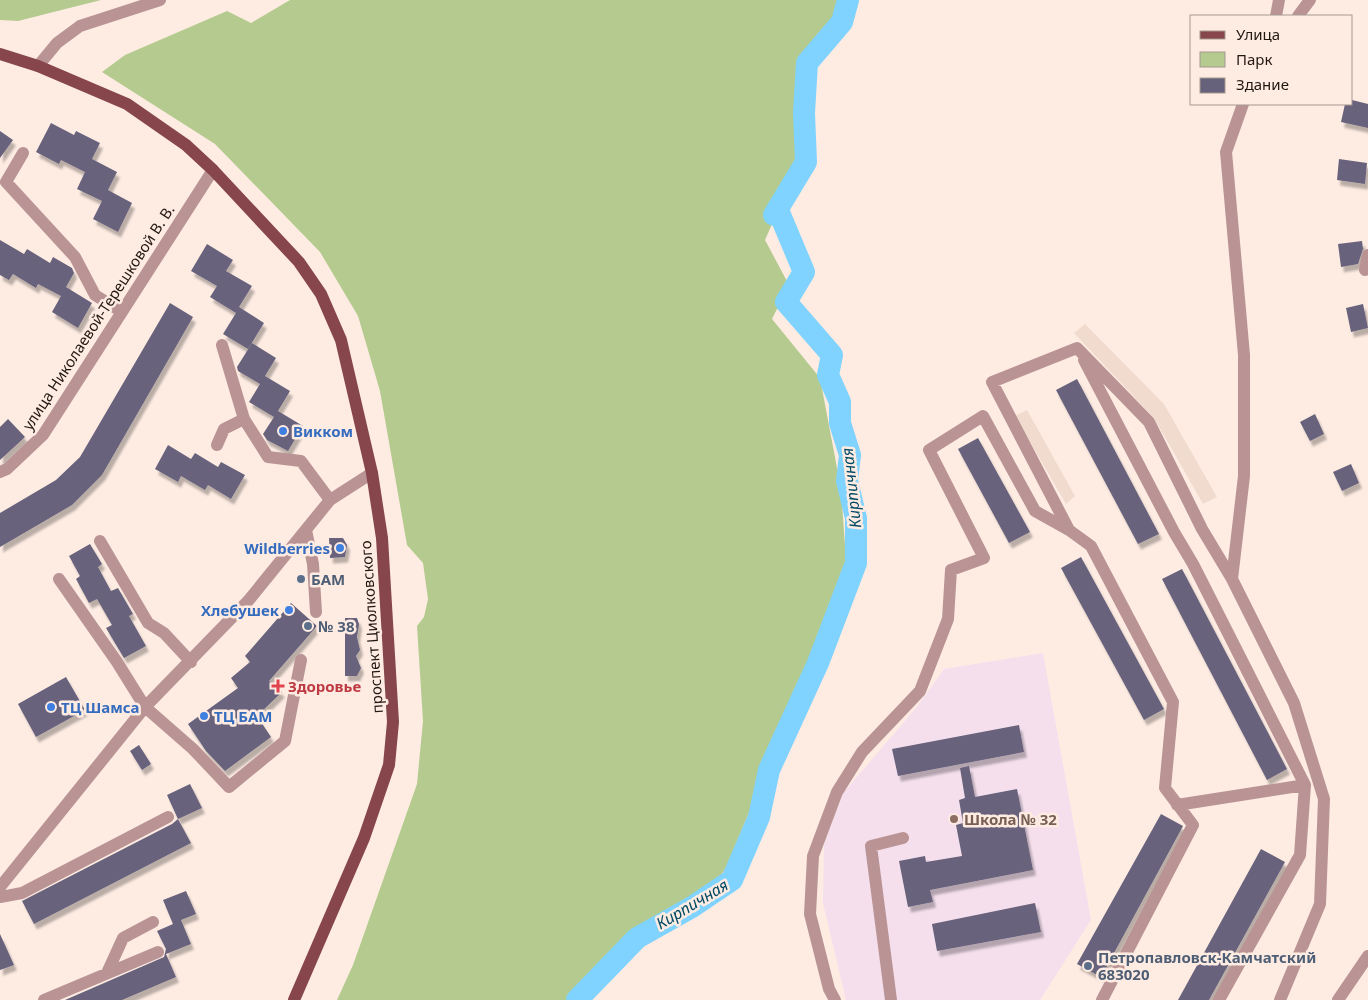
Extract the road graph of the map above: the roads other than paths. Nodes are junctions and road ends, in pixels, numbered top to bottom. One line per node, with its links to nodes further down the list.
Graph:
1 (160, 0): 7 (street)
2 (1279, 0): 4 (street)
3 (1310, 0): 5 (street)
4 (1276, 15)
5 (1299, 15)
6 (0, 54): 7 (main road, проспект Циолковского)
7 (38, 66): 10 (main road, проспект Циолковского)
8 (1242, 105): 25 (street)
9 (23, 153): 13 (street)
10 (213, 170): 13 (street, улица Николаевой-Терешковой В. В.); 19 (main road, проспект Циолковского)
11 (1368, 255): 12 (street)
12 (1365, 270)
13 (122, 312): 18 (street, улица Николаевой-Терешковой В. В.)
14 (222, 345): 16 (street)
15 (1077, 348): 22 (street); 25 (street); 30 (street)
16 (244, 419): 17 (street); 20 (street)
17 (217, 445)
18 (0, 472)
19 (372, 473): 20 (street); 41 (main road, проспект Циолковского)
20 (330, 500): 21 (street)
21 (306, 530): 26 (street); 28 (street)
22 (1069, 530): 31 (street); 42 (street)
23 (100, 541): 28 (street)
24 (59, 579): 29 (street)
25 (1232, 579): 46 (street)
26 (316, 612)
27 (300, 660): 29 (street)
28 (192, 662): 29 (street)
29 (145, 707): 34 (street)
30 (1305, 785): 31 (street); 45 (street)
31 (1177, 805): 44 (street)
32 (168, 817): 35 (street)
33 (903, 838): 43 (street)
34 (0, 887)
35 (0, 897)
36 (153, 922): 39 (street)
37 (158, 952): 39 (street)
38 (1368, 956): 47 (street)
39 (108, 973): 40 (street)
40 (44, 1000)
41 (294, 1000)
42 (835, 1000)
43 (891, 1000)
44 (1102, 1000)
45 (1219, 1000)
46 (1280, 1000)
47 (1338, 1000)

